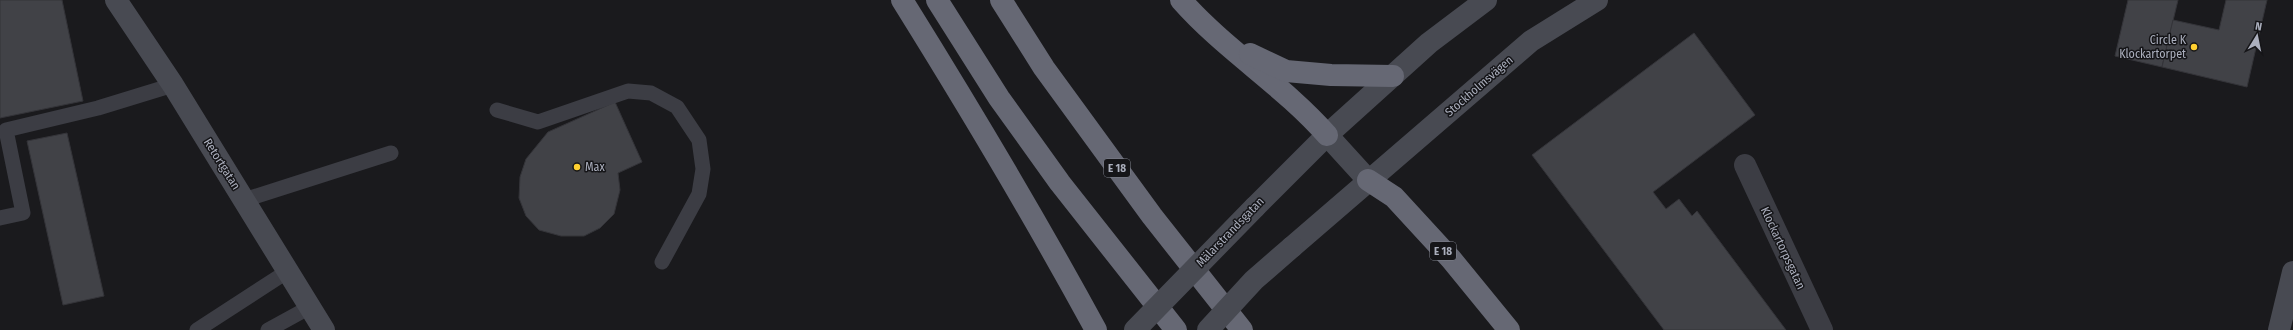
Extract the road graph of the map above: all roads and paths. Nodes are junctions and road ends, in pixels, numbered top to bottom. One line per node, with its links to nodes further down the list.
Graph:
1 (116, 0): 10 (main road, Retortgatan)
2 (902, 0): 25 (highway)
3 (937, 0): 27 (highway)
4 (1001, 0): 29 (highway, E 18)
5 (1181, 0): 8 (highway, E 18)
6 (1486, 0): 9 (main road)
7 (1597, 0): 15 (main road, Stockholmsvägen)
8 (1222, 42): 9 (highway); 12 (highway, E 18)
9 (1393, 76): 12 (main road)
10 (173, 85): 16 (main road, Retortgatan); 17 (lane)
11 (497, 110): 18 (lane)
12 (1327, 135): 15 (main road, E 18); 26 (main road, Mälarstrandsgatan, bridge)
13 (391, 154): 16 (lane)
14 (1745, 165): 31 (street, Klockartorpsgatan)
15 (1368, 180): 28 (main road, bridge); 30 (highway, E 18)
16 (244, 200): 19 (main road, Retortgatan)
17 (0, 218)
18 (662, 262)
19 (288, 271): 21 (main road, Retortgatan); 22 (lane)
20 (2293, 272): 32 (main road)
21 (310, 307): 23 (lane); 24 (main road, Retortgatan)
22 (197, 330)
23 (268, 330)
24 (324, 330)
25 (1096, 330)
26 (1135, 330)
27 (1176, 330)
28 (1208, 330)
29 (1242, 330)
30 (1509, 330)
31 (1822, 330)
32 (2279, 330)

